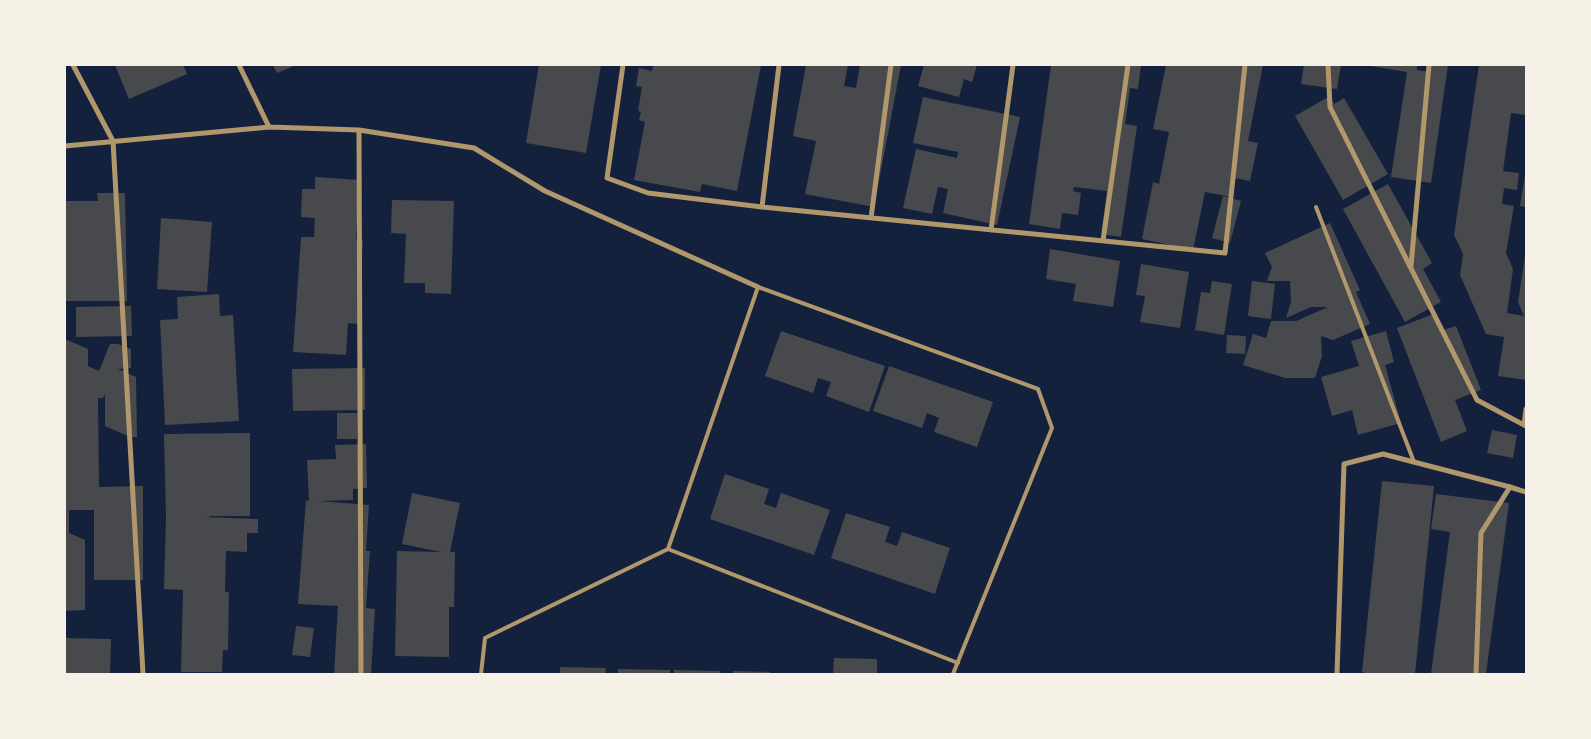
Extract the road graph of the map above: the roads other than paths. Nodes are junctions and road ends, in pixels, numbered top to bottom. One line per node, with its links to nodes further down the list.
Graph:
1 (73, 65): 13 (street)
2 (239, 65): 11 (street)
3 (623, 65): 15 (street)
4 (778, 65): 15 (street)
5 (891, 65): 17 (street)
6 (1013, 65): 18 (street)
7 (1128, 65): 19 (street)
8 (1245, 65): 19 (street)
9 (1328, 65): 20 (street)
10 (1429, 65): 20 (street)
11 (269, 127): 12 (street); 13 (street)
12 (359, 130): 21 (street); 30 (street)
13 (113, 141): 14 (street); 29 (street)
14 (65, 146)
15 (762, 207): 17 (street)
16 (1316, 207): 24 (lane)
17 (871, 218): 18 (street)
18 (991, 230): 19 (street)
19 (1103, 241)
20 (1411, 268): 23 (street)
21 (758, 287): 27 (lane); 28 (lane)
22 (1526, 410): 23 (street)
23 (1525, 425)
24 (1414, 462): 25 (street); 33 (street)
25 (1510, 486): 26 (street); 34 (street)
26 (1526, 492)
27 (668, 549): 28 (lane); 31 (lane)
28 (958, 663): 32 (lane)
29 (143, 674)
30 (361, 674)
31 (481, 674)
32 (953, 674)
33 (1336, 674)
34 (1476, 674)

